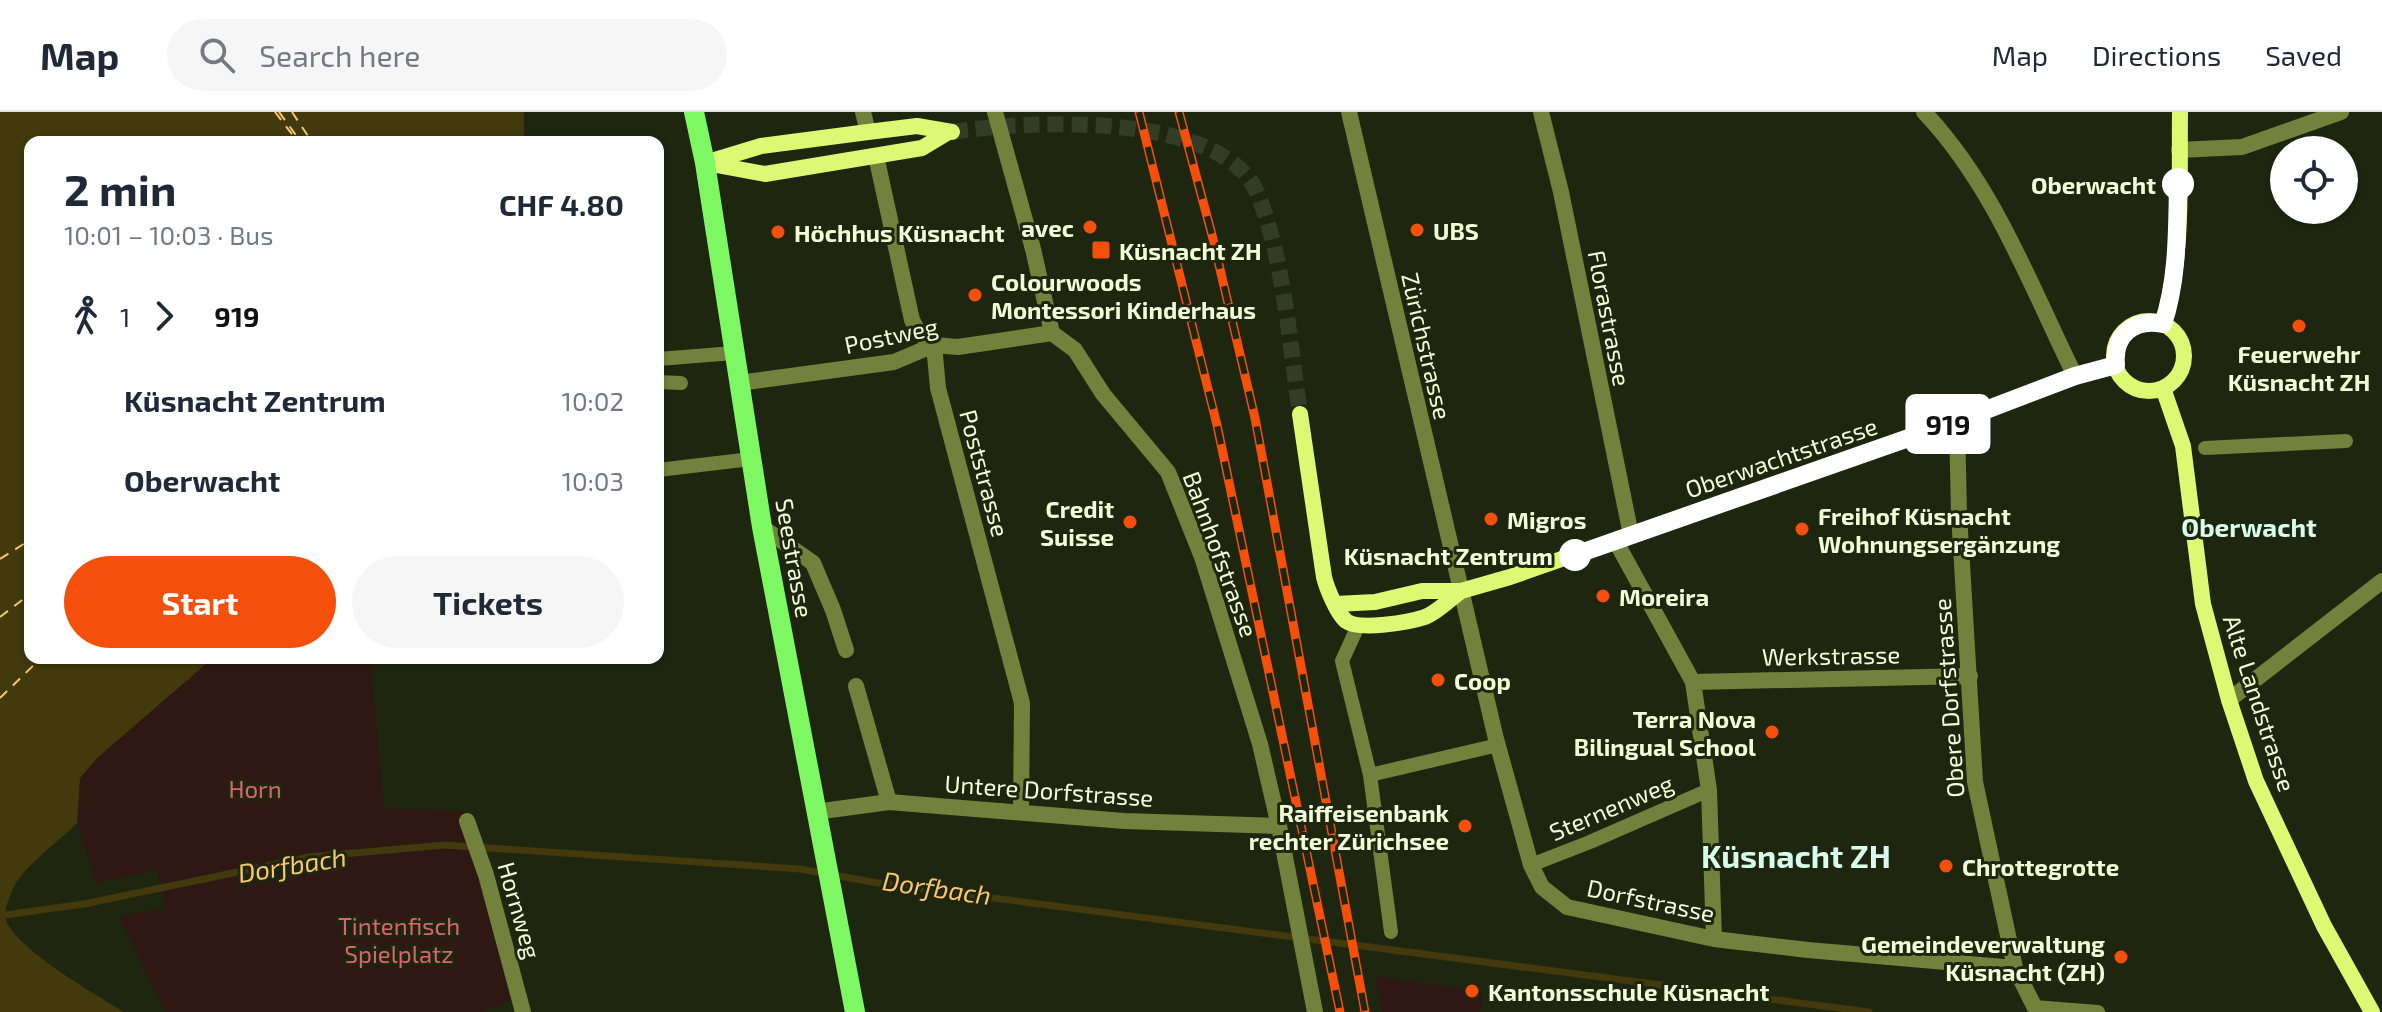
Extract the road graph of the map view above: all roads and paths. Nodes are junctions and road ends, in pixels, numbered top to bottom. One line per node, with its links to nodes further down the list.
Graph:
1 (694, 112): 12 (main road, Seestrasse)
2 (863, 112): 9 (street)
3 (995, 112): 14 (street)
4 (1349, 112): 33 (street, Zürichstrasse)
5 (1541, 112): 31 (street, Florastrasse)
6 (1924, 112): 19 (street)
7 (2180, 112): 10 (main road)
8 (2341, 112): 10 (street)
9 (868, 132): 11 (main road); 12 (main road)
10 (2179, 150): 13 (main road)
11 (876, 156): 12 (main road); 15 (street)
12 (705, 163): 16 (main road, Seestrasse)
13 (2163, 324): 18 (main road); 23 (main road)
14 (1052, 333): 15 (street, Postweg); 48 (street, Bahnhofstrasse)
15 (934, 345): 22 (street, Postweg); 45 (street, Poststrasse)
16 (734, 353): 17 (lane); 22 (main road, Seestrasse)
17 (664, 359)
18 (2116, 365): 19 (main road, Oberwachtstrasse); 23 (main road)
19 (2075, 376): 25 (main road, Oberwachtstrasse)
20 (664, 382): 21 (lane)
21 (681, 383)
22 (739, 383): 28 (main road, Seestrasse)
23 (2163, 388): 40 (main road, Alte Landstrasse)
24 (1300, 414): 34 (main road)
25 (1957, 421): 31 (main road, Oberwachtstrasse); 37 (street, Obere Dorfstrasse)
26 (2346, 441): 27 (lane)
27 (2205, 448)
28 (751, 459): 29 (lane); 30 (main road, Seestrasse)
29 (664, 469)
30 (762, 527): 36 (street); 46 (main road, Seestrasse)
31 (1623, 537): 33 (main road, Oberwachtstrasse); 38 (street, Florastrasse)
32 (2382, 581): 40 (street)
33 (1461, 591): 34 (main road, Oberwachtstrasse); 35 (main road, Oberwachtstrasse); 41 (street, Dorfstrasse)
34 (1336, 604): 35 (main road)
35 (1358, 626): 42 (lane)
36 (846, 650)
37 (1970, 676): 38 (street, Werkstrasse); 52 (street, Obere Dorfstrasse)
38 (1693, 682): 43 (street, Florastrasse)
39 (856, 686): 44 (street)
40 (2229, 700): 54 (main road, Alte Landstrasse)
41 (1498, 745): 42 (lane); 49 (street, Dorfstrasse)
42 (1370, 775): 50 (lane)
43 (1709, 790): 49 (lane, Sternenweg); 51 (street, Florastrasse)
44 (889, 802): 45 (street, Untere Dorfstrasse); 46 (street, Untere Dorfstrasse)
45 (1021, 811): 48 (street, Untere Dorfstrasse)
46 (815, 812): 56 (main road, Seestrasse)
47 (467, 821): 55 (street, Hornweg)
48 (1279, 826): 57 (street, Bahnhofstrasse)
49 (1531, 865): 51 (street, Dorfstrasse)
50 (1391, 932)
51 (1714, 939): 52 (street, Dorfstrasse)
52 (2015, 968): 53 (street)
53 (2035, 1009): 58 (lane)
54 (2371, 1010)
55 (523, 1012)
56 (855, 1012)
57 (1315, 1012)
58 (2098, 1012)

